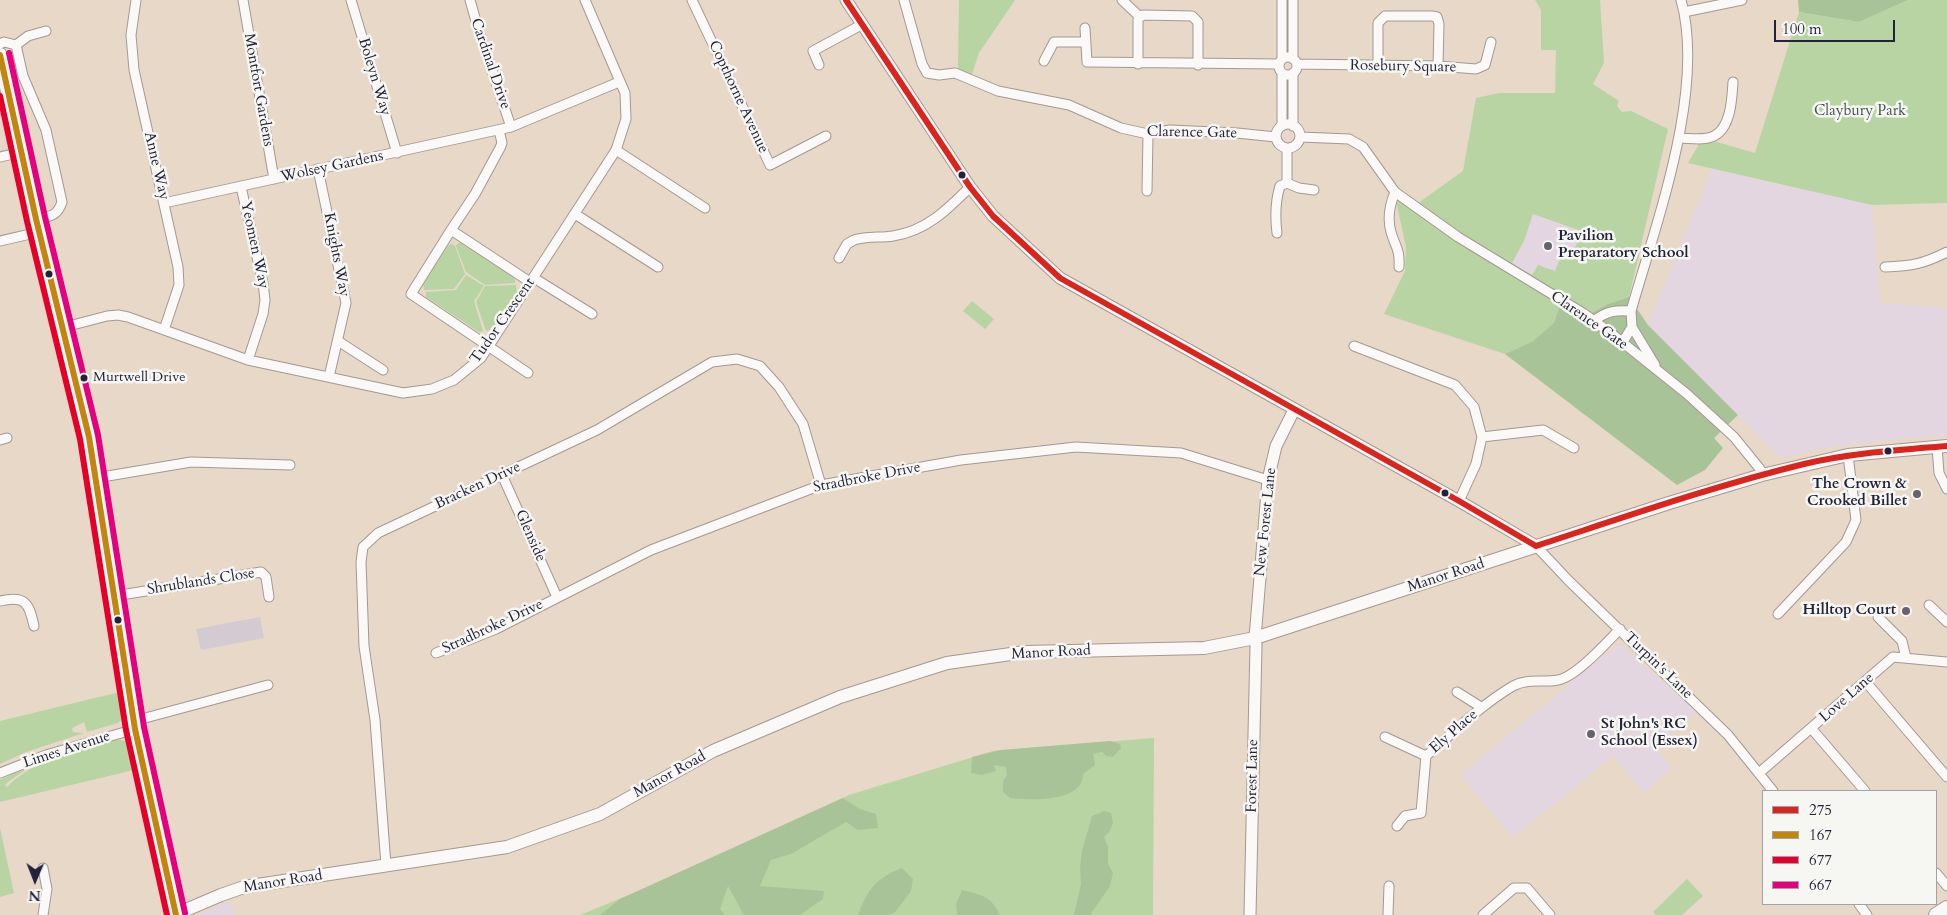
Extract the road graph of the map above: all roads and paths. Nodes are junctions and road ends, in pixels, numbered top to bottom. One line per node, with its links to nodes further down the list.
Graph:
1 (136, 0): 57 (street, Anne Way)
2 (242, 0): 50 (street, Montfort Gardens)
3 (351, 0): 47 (street, Boleyn Way)
4 (470, 0): 37 (street, Cardinal Drive)
5 (585, 0): 32 (street, Tudor Crescent)
6 (692, 0): 40 (street, Copthorne Avenue)
7 (846, 0): 16 (street)
8 (904, 0): 39 (street, Clarence Gate)
9 (1122, 0): 15 (street)
10 (1282, 0): 28 (street)
11 (1293, 0): 29 (street)
12 (1681, 0): 14 (street)
13 (1742, 0): 14 (street)
14 (1684, 12): 43 (street)
15 (1140, 17): 25 (street); 27 (street)
16 (863, 24): 26 (street); 53 (street)
17 (1085, 28): 19 (street)
18 (46, 32): 22 (street)
19 (1086, 42): 24 (street); 25 (street)
20 (1491, 42): 31 (street, Rosebury Square)
21 (0, 44): 22 (street)
22 (16, 45): 60 (street)
23 (0, 55): 34 (main road)
24 (1044, 61)
25 (1138, 64): 27 (street)
26 (818, 65)
27 (1198, 65): 28 (street)
28 (1281, 66): 29 (street); 29 (street); 35 (street)
29 (1294, 66): 30 (street, Rosebury Square); 36 (street)
30 (1378, 66): 31 (street, Rosebury Square); 31 (street)
31 (1438, 66)
32 (619, 82): 37 (street, Wolsey Gardens); 45 (street, Tudor Crescent)
33 (1733, 82): 43 (street)
34 (5, 99): 46 (main road)
35 (1282, 126): 36 (street); 41 (street)
36 (1293, 126): 42 (street)
37 (511, 127): 38 (street, Wolsey Gardens)
38 (499, 130): 47 (street, Wolsey Gardens); 61 (street)
39 (1148, 134): 41 (street, Clarence Gate); 55 (street)
40 (826, 136)
41 (1276, 137): 44 (street)
42 (1300, 137): 44 (street); 56 (street, Clarence Gate)
43 (1679, 138): 70 (street)
44 (1287, 148): 51 (street)
45 (616, 150): 58 (street); 59 (street, Tudor Crescent)
46 (22, 152): 48 (street); 60 (main road)
47 (397, 153): 49 (street, Wolsey Gardens)
48 (0, 157)
49 (318, 169): 50 (street, Wolsey Gardens); 76 (street, Knights Way)
50 (274, 179): 52 (street, Wolsey Gardens)
51 (1287, 183): 54 (street); 62 (street)
52 (241, 186): 57 (street, Wolsey Gardens); 80 (street, Yeomen Way)
53 (972, 189): 65 (street); 85 (street)
54 (1314, 190)
55 (1148, 191)
56 (1395, 192): 67 (street); 72 (street, Clarence Gate)
57 (164, 203): 75 (street, Anne Way)
58 (705, 208)
59 (575, 214): 66 (street); 69 (street, Tudor Crescent)
60 (37, 225): 63 (street); 74 (main road)
61 (451, 230): 69 (street); 78 (street)
62 (1277, 233)
63 (0, 241)
64 (1947, 252): 68 (street)
65 (839, 258)
66 (658, 267)
67 (1399, 267)
68 (1885, 267)
69 (532, 280): 71 (street); 78 (street, Tudor Crescent)
70 (1631, 311): 72 (street); 73 (street)
71 (592, 314)
72 (1594, 321): 77 (street, Clarence Gate)
73 (1632, 327): 77 (street); 82 (street)
74 (61, 328): 75 (street, Tudor Crescent); 93 (main road)
75 (164, 330): 80 (street, Tudor Crescent)
76 (338, 341): 81 (street); 84 (street, Knights Way)
77 (1622, 343): 82 (street, Clarence Gate)
78 (489, 345): 83 (street); 84 (street, Tudor Crescent)
79 (1354, 346): 86 (street)
80 (248, 360): 84 (street, Tudor Crescent)
81 (383, 370)
82 (1660, 372): 92 (street, Clarence Gate)
83 (528, 373)
84 (329, 377)
85 (1294, 410): 94 (street, New Forest Lane); 97 (street)
86 (1482, 437): 88 (street); 97 (street)
87 (1942, 446): 89 (main road, Manor Road); 96 (street)
88 (1574, 448)
89 (1848, 455): 92 (main road, Manor Road); 104 (street)
90 (290, 465): 93 (street)
91 (502, 475): 95 (street, Bracken Drive); 101 (street, Glenside); 127 (street, Bracken Drive)
92 (1762, 475): 98 (main road, Manor Road)
93 (96, 478): 99 (main road)
94 (1268, 480): 95 (street, Stradbroke Drive); 109 (street, New Forest Lane)
95 (821, 485): 101 (street, Stradbroke Drive)
96 (1947, 489)
97 (1459, 502): 98 (street)
98 (1536, 546): 108 (street, Turpin's Lane); 109 (main road, Manor Road)
99 (115, 596): 100 (street, Shrublands Close); 117 (main road)
100 (269, 597)
101 (557, 597): 110 (street, Stradbroke Drive)
102 (0, 601): 107 (street)
103 (1929, 605): 106 (street)
104 (1778, 614)
105 (1878, 617): 111 (street)
106 (1947, 622)
107 (34, 626)
108 (1620, 629): 116 (street, Ely Place); 122 (street, Turpin's Lane)
109 (1255, 638): 127 (main road, Manor Road); 136 (street, Forest Lane)
110 (436, 653)
111 (1906, 658): 112 (street, Love Lane); 113 (street, Love Lane)
112 (1947, 662)
113 (1865, 682): 118 (street, Love Lane); 123 (street)
114 (268, 685): 117 (street, Limes Avenue)
115 (1457, 692): 116 (street, Ely Place)
116 (1481, 708): 120 (street, Ely Place)
117 (134, 725): 121 (street, Limes Avenue); 135 (main road)
118 (1811, 728): 122 (street, Love Lane); 125 (street)
119 (1386, 737): 120 (street, Ely Place)
120 (1426, 756): 126 (street, Ely Place)
121 (0, 773)
122 (1759, 773): 124 (street, Turpin's Lane)
123 (1947, 777)
124 (1772, 790)
125 (1864, 790)
126 (1397, 826)
127 (386, 865): 135 (main road, Manor Road)
128 (44, 868): 134 (street)
129 (1937, 874): 131 (street)
130 (1388, 886): 137 (street)
131 (1947, 886)
132 (1859, 905): 140 (street)
133 (1947, 908): 141 (main road)
134 (43, 915)
135 (175, 915)
136 (1250, 915)
137 (1388, 915)
138 (1483, 915): 139 (street)
139 (1550, 915)
140 (1867, 915)
141 (1936, 915)

